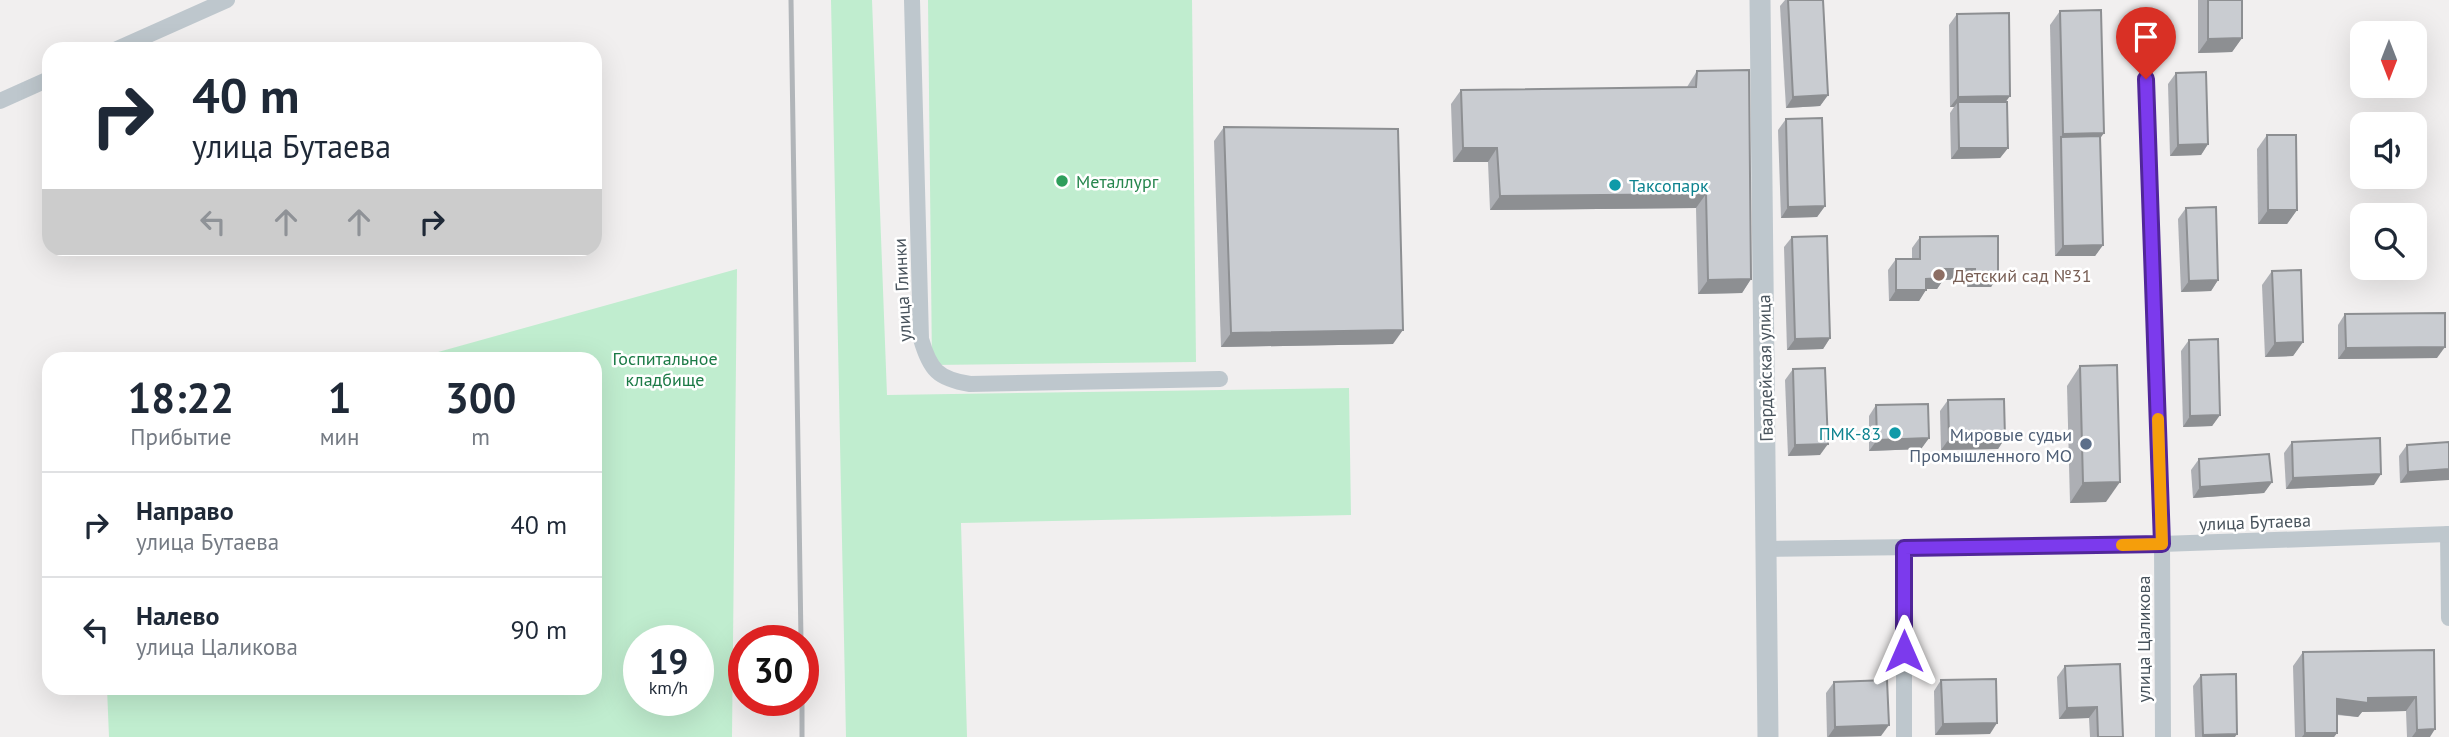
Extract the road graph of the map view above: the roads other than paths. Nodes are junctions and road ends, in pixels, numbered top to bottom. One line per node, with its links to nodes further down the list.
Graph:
1 (227, 0): 4 (street)
2 (912, 0): 8 (street, улица Глинки)
3 (1760, 0): 12 (street, Гвардейская улица)
4 (133, 42)
5 (2146, 79): 10 (street, улица Цаликова)
6 (42, 82): 7 (street)
7 (0, 101)
8 (1220, 379)
9 (2448, 534): 10 (street, улица Бутаева); 13 (street)
10 (2162, 544): 11 (street, улица Бутаева); 16 (street, улица Цаликова)
11 (1904, 548): 12 (street, улица Бутаева); 15 (street)
12 (1768, 549): 14 (street, Гвардейская улица)
13 (2449, 618)
14 (1768, 737)
15 (1904, 737)
16 (2163, 737)

